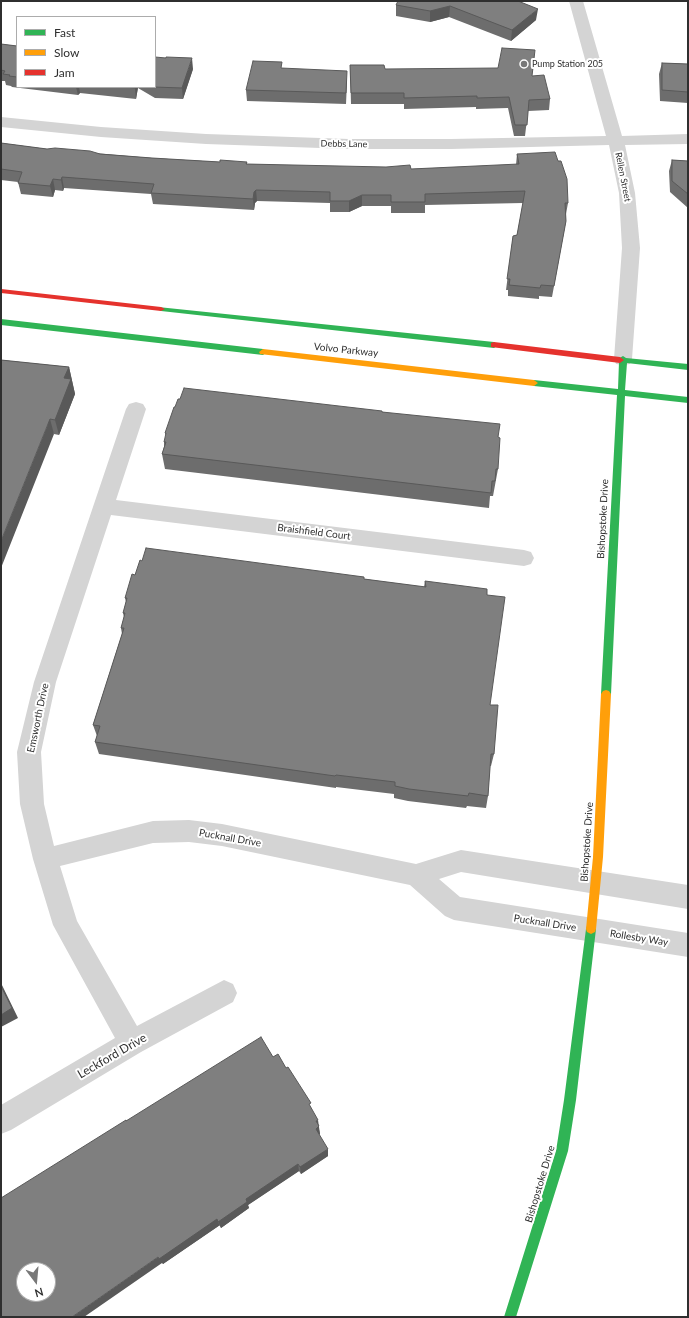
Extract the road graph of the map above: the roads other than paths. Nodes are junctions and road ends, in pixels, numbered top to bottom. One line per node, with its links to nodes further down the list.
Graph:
1 (576, 1): 4 (street, Rellen Street)
2 (1, 122): 4 (street, Debbs Lane)
3 (688, 139): 4 (street, Debbs Lane)
4 (615, 140): 7 (street, Rellen Street)
5 (1, 291): 7 (main road, Volvo Parkway)
6 (1, 322): 9 (main road, Volvo Parkway)
7 (623, 360): 8 (main road, Volvo Parkway); 9 (main road, Bishopstoke Drive)
8 (688, 367)
9 (620, 393): 10 (main road, Volvo Parkway); 16 (main road, Bishopstoke Drive)
10 (688, 400)
11 (136, 409): 12 (street, Emsworth Drive)
12 (104, 506): 13 (street, Braishfield Court); 14 (street, Emsworth Drive)
13 (524, 558)
14 (45, 860): 15 (street, Pucknall Drive); 21 (street, Emsworth Drive)
15 (416, 875): 16 (street, Pucknall Drive); 18 (street, Pucknall Drive)
16 (596, 882): 17 (street); 18 (main road, Bishopstoke Drive)
17 (688, 897)
18 (591, 930): 19 (street, Rollesby Way); 23 (main road, Bishopstoke Drive)
19 (688, 945)
20 (224, 993): 21 (street, Leckford Drive)
21 (132, 1043): 22 (street, Leckford Drive)
22 (1, 1120)
23 (510, 1317)

